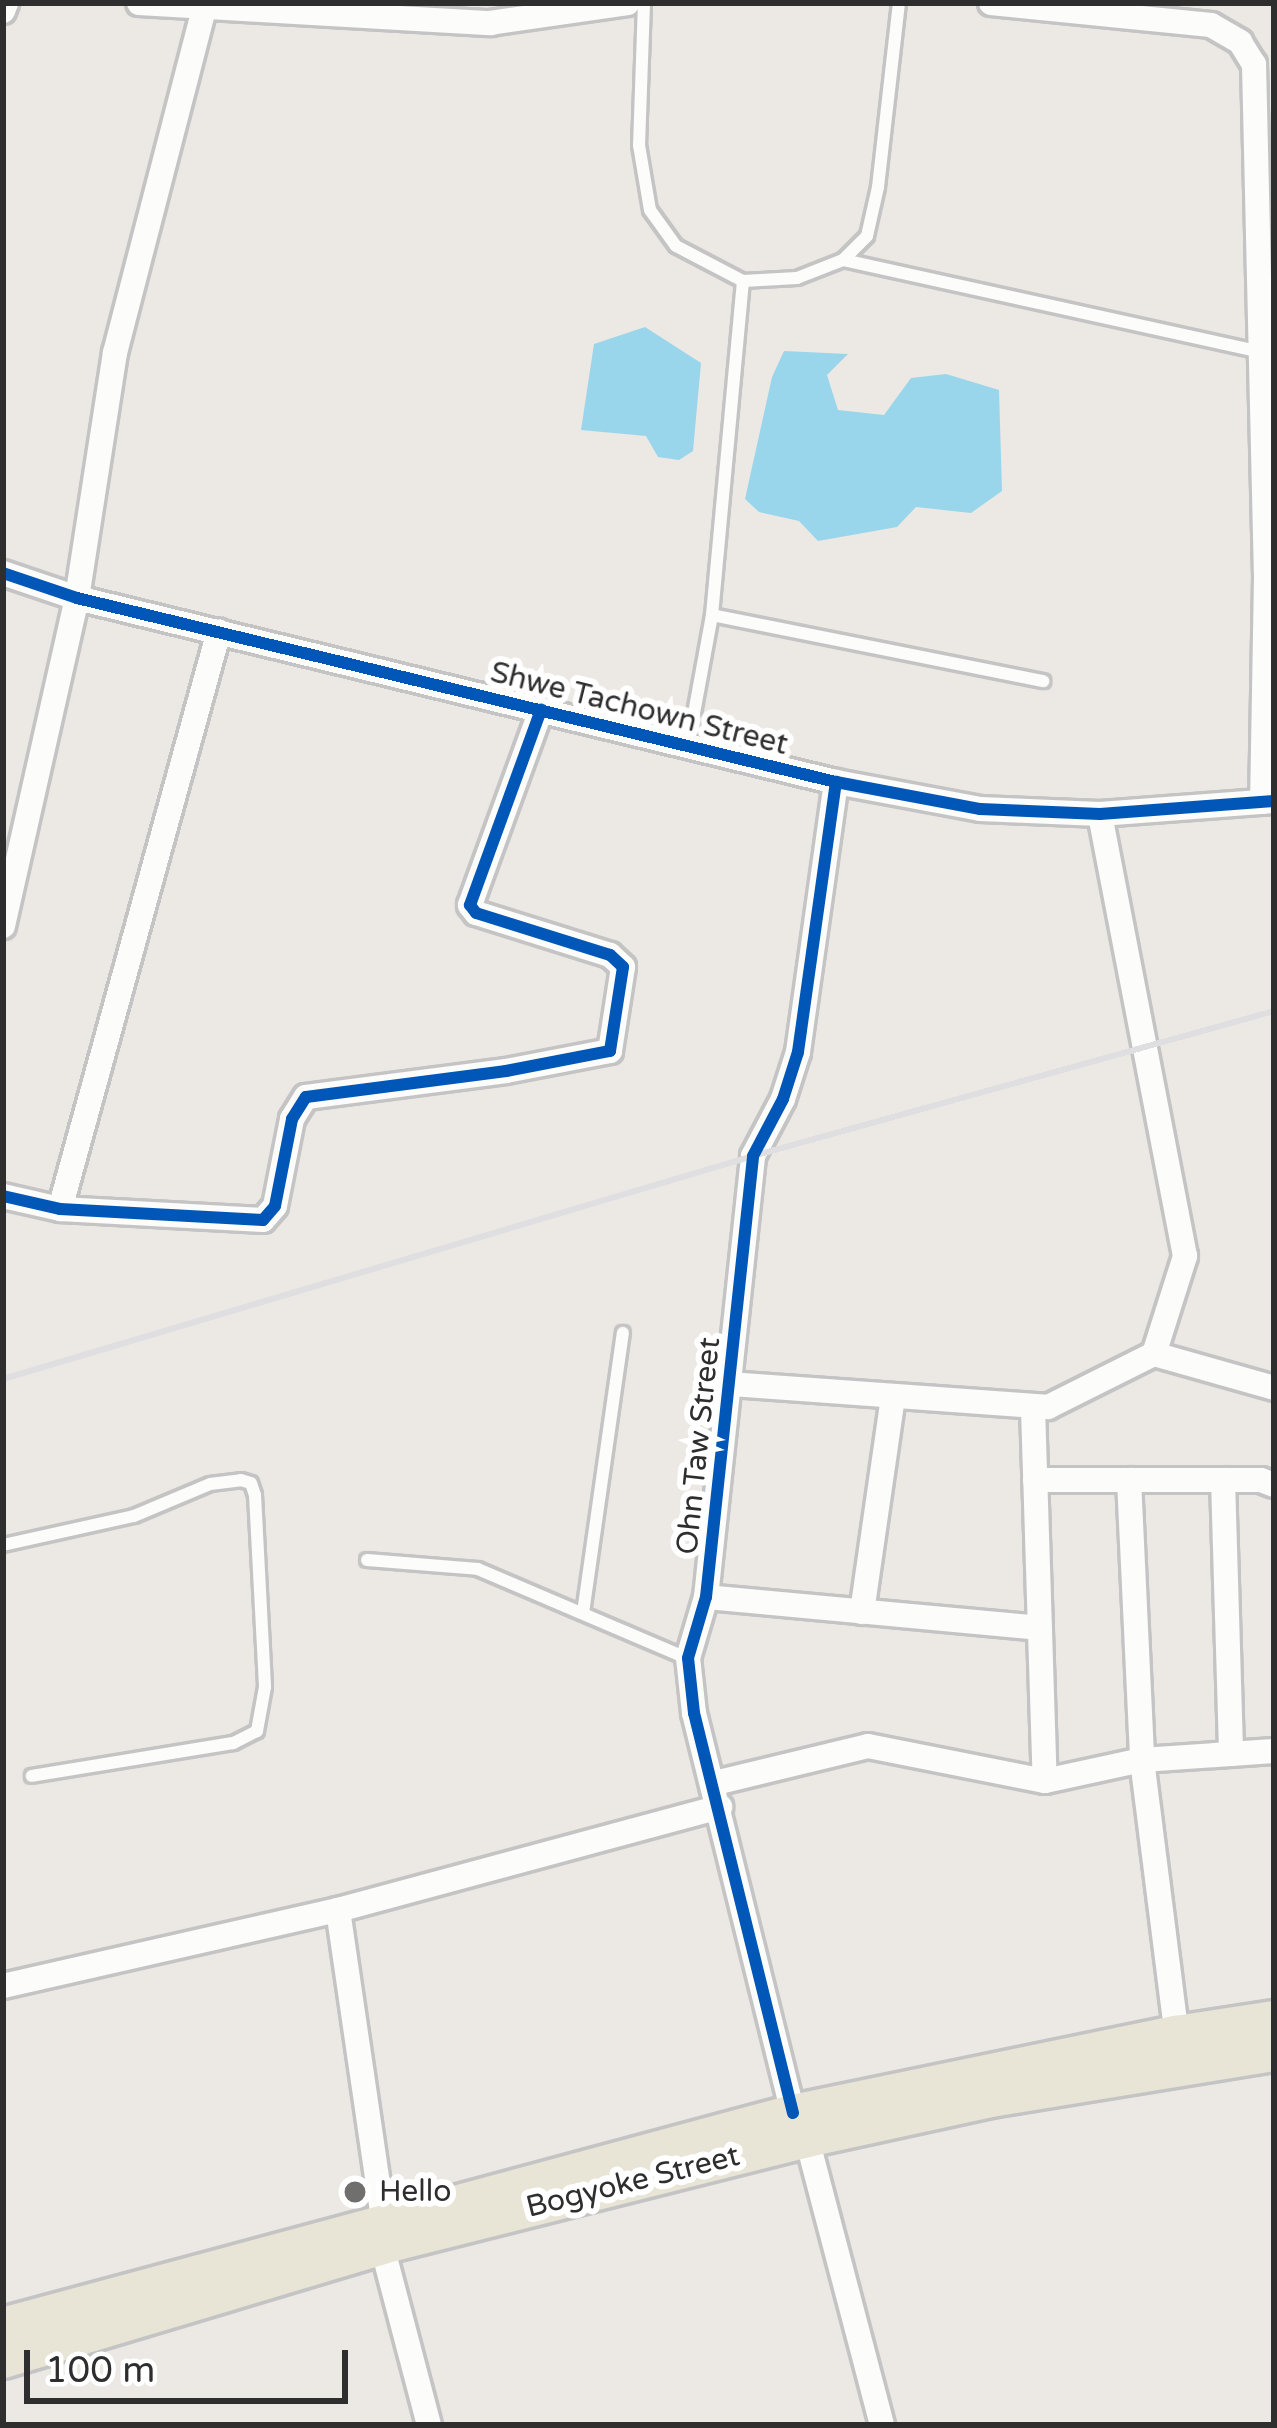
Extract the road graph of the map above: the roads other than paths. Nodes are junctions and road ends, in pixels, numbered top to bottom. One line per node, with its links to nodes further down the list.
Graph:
1 (140, 3): 6 (street)
2 (628, 3): 6 (street)
3 (644, 3): 8 (lane)
4 (899, 3): 7 (lane)
5 (991, 3): 9 (street)
6 (204, 10): 11 (street)
7 (843, 260): 8 (lane); 9 (lane)
8 (743, 281): 12 (lane)
9 (1258, 351): 18 (street)
10 (3, 573): 11 (street, Shwe Tachown Street)
11 (77, 598): 13 (street, Shwe Tachown Street); 20 (street)
12 (712, 615): 14 (lane); 16 (lane)
13 (218, 631): 15 (street, Shwe Tachown Street); 22 (street)
14 (1043, 682)
15 (541, 710): 16 (street, Shwe Tachown Street); 22 (street)
16 (688, 746): 17 (street, Shwe Tachown Street)
17 (836, 782): 19 (street, Shwe Tachown Street); 25 (street, Ohn Taw Street)
18 (1268, 801): 19 (street, Shwe Tachown Street)
19 (1100, 814): 24 (street)
20 (3, 926)
21 (3, 1196): 22 (street)
22 (61, 1209)
23 (623, 1333): 36 (lane)
24 (1154, 1354): 26 (street); 28 (street)
25 (730, 1384): 27 (street); 35 (street, Ohn Taw Street)
26 (1274, 1388)
27 (893, 1397): 28 (street); 37 (street)
28 (1033, 1408): 29 (street)
29 (1035, 1480): 30 (street); 38 (street)
30 (1129, 1480): 31 (street); 42 (street)
31 (1223, 1480): 32 (street); 41 (street)
32 (1274, 1485)
33 (3, 1545): 43 (lane)
34 (367, 1560): 36 (lane)
35 (706, 1597): 37 (street); 39 (street, Ohn Taw Street)
36 (583, 1612): 39 (lane)
37 (862, 1612): 38 (street)
38 (1040, 1628): 44 (street)
39 (688, 1658): 45 (street, Ohn Taw Street)
40 (1274, 1751): 41 (street)
41 (1231, 1754): 42 (street)
42 (1142, 1760): 44 (street); 49 (street)
43 (32, 1776)
44 (1045, 1780): 45 (street)
45 (717, 1795): 46 (street); 51 (street, Ohn Taw Street)
46 (338, 1910): 47 (street); 52 (street)
47 (3, 1986)
48 (1274, 2019): 49 (main road, Bogyoke Street)
49 (1179, 2050): 50 (main road, Bogyoke Street); 51 (main road, Bogyoke Street)
50 (1274, 2053)
51 (800, 2126): 52 (main road, Bogyoke Street); 56 (street, Ohn Taw Street)
52 (382, 2233): 53 (main road, Bogyoke Street); 54 (main road, Bogyoke Street); 55 (street)
53 (3, 2326)
54 (3, 2360)
55 (429, 2425)
56 (882, 2425)

